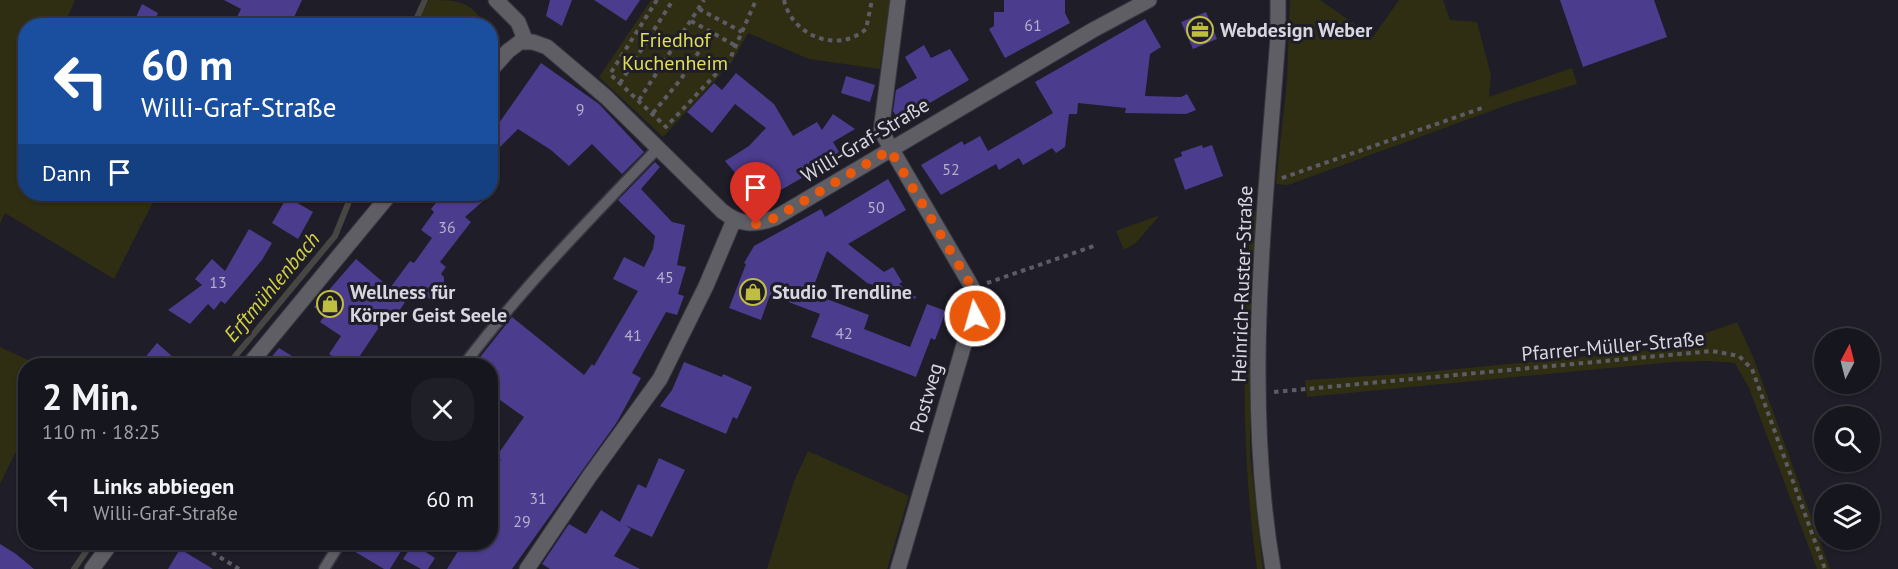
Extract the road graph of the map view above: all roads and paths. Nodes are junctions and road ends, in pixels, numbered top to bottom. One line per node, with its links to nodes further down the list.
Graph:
1 (657, 0): 18 (path)
2 (673, 0): 18 (path)
3 (756, 0): 13 (path)
4 (784, 0): 5 (path)
5 (872, 0)
6 (898, 0): 24 (street, Postweg)
7 (1149, 0): 24 (street, Willi-Graf-Straße)
8 (1278, 0): 25 (street, Heinrich-Ruster-Straße)
9 (495, 1): 15 (street)
10 (702, 1): 11 (path)
11 (699, 9): 12 (path); 13 (path)
12 (691, 21): 14 (path); 19 (path)
13 (742, 32): 16 (path)
14 (711, 33): 16 (path); 22 (path)
15 (526, 42): 17 (street); 23 (street)
16 (736, 46): 22 (path)
17 (498, 62)
18 (620, 83): 19 (path)
19 (639, 99): 20 (path); 22 (path)
20 (636, 104)
21 (1485, 107): 25 (path)
22 (653, 113)
23 (658, 148): 27 (street); 31 (lane)
24 (890, 150): 27 (street, Willi-Graf-Straße); 29 (street, Postweg)
25 (1268, 182): 32 (street, Heinrich-Ruster-Straße)
26 (384, 201): 30 (street)
27 (734, 220): 39 (street)
28 (1094, 246): 29 (path)
29 (972, 287): 40 (street, Postweg)
30 (255, 358)
31 (469, 358)
32 (1259, 394): 41 (street, Heinrich-Ruster-Straße); 42 (path, Pfarrer-Müller-Straße)
33 (106, 550): 36 (street)
34 (208, 550): 37 (path)
35 (336, 550): 38 (lane)
36 (92, 569)
37 (239, 569)
38 (324, 569)
39 (527, 569)
40 (898, 569)
41 (1273, 569)
42 (1825, 569)

